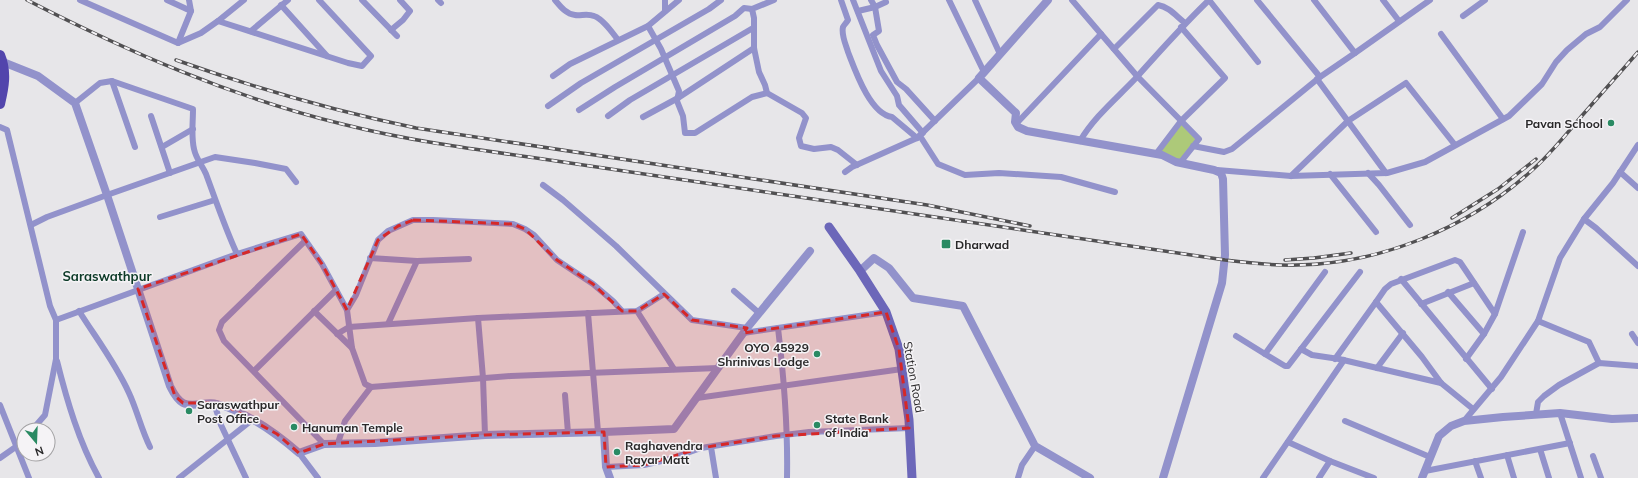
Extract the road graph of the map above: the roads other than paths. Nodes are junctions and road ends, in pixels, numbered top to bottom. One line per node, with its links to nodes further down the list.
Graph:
1 (80, 0): 48 (street)
2 (167, 0): 33 (street)
3 (189, 0): 33 (street)
4 (244, 0): 36 (street)
5 (288, 0): 29 (street)
6 (318, 0): 53 (street)
7 (362, 0): 41 (street)
8 (400, 0): 41 (street)
9 (555, 0): 47 (street)
10 (665, 0): 32 (street)
11 (680, 0): 32 (street)
12 (721, 0): 46 (street)
13 (774, 0): 31 (street)
14 (841, 0): 80 (street)
15 (853, 0): 34 (street)
16 (871, 0): 30 (street)
17 (949, 0): 58 (street)
18 (975, 0): 52 (street)
19 (1048, 0): 52 (street)
20 (1072, 0): 43 (street)
21 (1209, 0): 38 (street); 56 (street)
22 (1257, 0): 61 (street)
23 (1314, 0): 51 (street)
24 (1383, 0): 37 (street)
25 (1430, 0): 37 (street)
26 (1627, 0): 73 (street)
27 (1481, 1): 35 (street)
28 (886, 2): 30 (street)
29 (281, 5): 42 (street); 53 (street)
30 (874, 7): 34 (street); 74 (street)
31 (752, 9): 40 (street); 54 (street)
32 (665, 10): 39 (street)
33 (191, 11): 48 (street)
34 (858, 11): 80 (street)
35 (1463, 16)
36 (218, 21): 42 (street); 48 (street)
37 (1399, 21): 51 (street)
38 (1183, 25): 50 (street); 60 (street); 75 (street)
39 (648, 26): 46 (street); 47 (street)
40 (753, 28): 49 (street); 57 (street)
41 (391, 30): 45 (street)
42 (251, 31): 53 (street)
43 (1101, 34): 50 (street); 77 (street)
44 (1441, 34): 73 (street)
45 (397, 36)
46 (655, 39): 54 (street); 68 (street)
47 (618, 40): 59 (street)
48 (178, 43)
49 (754, 48): 64 (street); 65 (street)
50 (1114, 49): 60 (street)
51 (1355, 53): 61 (street)
52 (1000, 54): 58 (street)
53 (327, 56)
54 (664, 57): 57 (street); 69 (street)
55 (1, 59): 63 (main road); 66 (street)
56 (1258, 62)
57 (673, 75): 65 (street); 71 (street)
58 (982, 75): 74 (street); 77 (street)
59 (553, 76)
60 (1137, 76): 75 (street); 81 (street)
61 (1318, 78): 76 (street); 84 (street)
62 (112, 81): 66 (street); 79 (street); 85 (street)
63 (2, 88): 67 (main road)
64 (767, 93): 65 (street); 90 (street)
65 (678, 98): 72 (street)
66 (74, 103): 103 (street)
67 (0, 104)
68 (548, 106)
69 (579, 110)
70 (151, 116): 86 (street)
71 (608, 116)
72 (643, 117)
73 (1503, 119): 82 (street)
74 (935, 121): 80 (street)
75 (1180, 121): 84 (street); 87 (street)
76 (1348, 121): 82 (street); 95 (street); 98 (street)
77 (1016, 124): 81 (street)
78 (0, 127): 107 (street)
79 (193, 129): 86 (street); 88 (street)
80 (920, 136): 90 (street); 102 (street)
81 (1080, 141): 87 (street)
82 (1455, 145): 95 (street)
83 (1638, 145): 93 (street)
84 (1193, 146): 89 (street)
85 (135, 147)
86 (162, 147): 96 (street)
87 (1156, 154): 89 (street)
88 (198, 162): 96 (street); 99 (street); 104 (street)
89 (1180, 163): 91 (street)
90 (857, 165): 92 (street)
91 (1214, 170): 98 (street); 222 (street)
92 (845, 172)
93 (1620, 172): 101 (street); 106 (street)
94 (1368, 173): 95 (street); 97 (street); 108 (street)
95 (1386, 173)
96 (170, 174): 103 (street)
97 (1330, 174): 98 (street); 110 (street)
98 (1291, 176)
99 (296, 182)
100 (543, 185): 128 (street)
101 (1638, 188)
102 (1115, 192)
103 (107, 194): 107 (street); 124 (street)
104 (216, 200): 105 (street); 114 (street)
105 (160, 217)
106 (1584, 219): 118 (street); 142 (street)
107 (31, 225): 141 (street)
108 (1410, 225)
109 (829, 227): 119 (main road, Station Road)
110 (1376, 232)
111 (1523, 232): 139 (street)
112 (305, 241): 114 (street); 125 (street); 166 (street)
113 (810, 251): 138 (street)
114 (237, 254): 124 (street)
115 (370, 258): 117 (street); 131 (street); 134 (street)
116 (469, 259): 117 (street)
117 (417, 260): 143 (street)
118 (1638, 266)
119 (860, 271): 136 (main road, Station Road); 196 (street)
120 (1325, 272): 155 (street)
121 (1360, 272): 154 (street)
122 (1401, 279): 123 (street); 129 (street); 130 (street)
123 (1474, 283): 127 (street); 139 (street)
124 (138, 289): 132 (street); 175 (street)
125 (336, 290): 131 (street); 133 (street)
126 (734, 291): 138 (street)
127 (1448, 292): 130 (street); 149 (street)
128 (664, 294): 135 (street); 146 (street)
129 (1376, 302): 147 (street); 157 (street)
130 (1421, 304): 158 (street)
131 (347, 310): 144 (street)
132 (79, 311): 141 (street); 198 (street)
133 (314, 311): 148 (street); 166 (street)
134 (622, 311): 135 (street); 137 (street)
135 (637, 311): 164 (street)
136 (886, 312): 145 (street); 165 (main road, Station Road)
137 (588, 313): 140 (street); 167 (street)
138 (759, 313): 146 (street)
139 (1495, 314): 149 (street)
140 (478, 318): 143 (street); 168 (street)
141 (56, 320): 156 (street)
142 (1538, 321): 160 (street); 172 (street)
143 (388, 324): 144 (street)
144 (349, 327): 148 (street); 153 (street)
145 (778, 328): 146 (street); 170 (street)
146 (745, 330): 162 (street)
147 (1403, 333): 163 (street); 169 (street)
148 (337, 334): 153 (street)
149 (1484, 334): 158 (street)
150 (1632, 334): 152 (street)
151 (1236, 336): 155 (street)
152 (1638, 343)
153 (352, 348): 171 (street)
154 (1301, 349): 155 (street); 157 (street)
155 (1265, 354)
156 (56, 359): 183 (street); 213 (street)
157 (1335, 359): 159 (street)
158 (1466, 359): 172 (street)
159 (1344, 360): 163 (street); 191 (street)
160 (1599, 363): 161 (street); 179 (street)
161 (1638, 366)
162 (718, 368): 164 (street); 174 (street)
163 (1377, 368): 169 (street)
164 (674, 369): 167 (street)
165 (902, 369): 170 (street); 185 (main road, Station Road)
166 (254, 371): 194 (street)
167 (593, 372): 168 (street); 186 (street)
168 (483, 378): 171 (street); 188 (street)
169 (1441, 383): 177 (street)
170 (785, 386): 174 (street); 189 (street)
171 (371, 387): 195 (street)
172 (1492, 389): 177 (street)
173 (565, 395): 187 (street)
174 (697, 398): 186 (street)
175 (214, 403): 181 (street); 190 (street)
176 (0, 404): 193 (street)
177 (1474, 409): 184 (street)
178 (1560, 413): 179 (street); 180 (street); 192 (street)
179 (1536, 414): 184 (street)
180 (1638, 418)
181 (252, 420): 190 (street); 201 (street)
182 (1345, 421): 204 (street)
183 (39, 422)
184 (1464, 422): 204 (street)
185 (909, 428): 189 (street); 219 (main road, Station Road)
186 (601, 432): 187 (street); 209 (street)
187 (568, 433): 188 (street)
188 (485, 435): 195 (street)
189 (788, 435): 199 (street); 218 (street)
190 (228, 439): 214 (street); 215 (street)
191 (1288, 442): 206 (street); 223 (street)
192 (1570, 443): 200 (street); 229 (street)
193 (16, 444)
194 (324, 444): 195 (street); 201 (street)
195 (338, 444)
196 (1035, 446): 220 (street); 221 (street)
197 (16, 447): 205 (street)
198 (150, 447)
199 (711, 447): 209 (street); 217 (street)
200 (1540, 449): 202 (street); 228 (street)
201 (299, 453): 211 (street)
202 (1507, 455): 207 (street); 227 (street)
203 (1593, 456): 230 (street)
204 (1430, 457): 210 (street)
205 (0, 458)
206 (1330, 461): 224 (street); 225 (street)
207 (1475, 461): 210 (street); 226 (street)
208 (23, 462): 212 (street)
209 (606, 467): 216 (street)
210 (1423, 474)
211 (316, 477)
212 (29, 478)
213 (99, 478)
214 (179, 478)
215 (246, 478)
216 (610, 478)
217 (716, 478)
218 (788, 478)
219 (912, 478)
220 (1018, 478)
221 (1090, 478)
222 (1163, 478)
223 (1263, 478)
224 (1319, 478)
225 (1374, 478)
226 (1481, 478)
227 (1514, 478)
228 (1549, 478)
229 (1581, 478)
230 (1601, 478)

